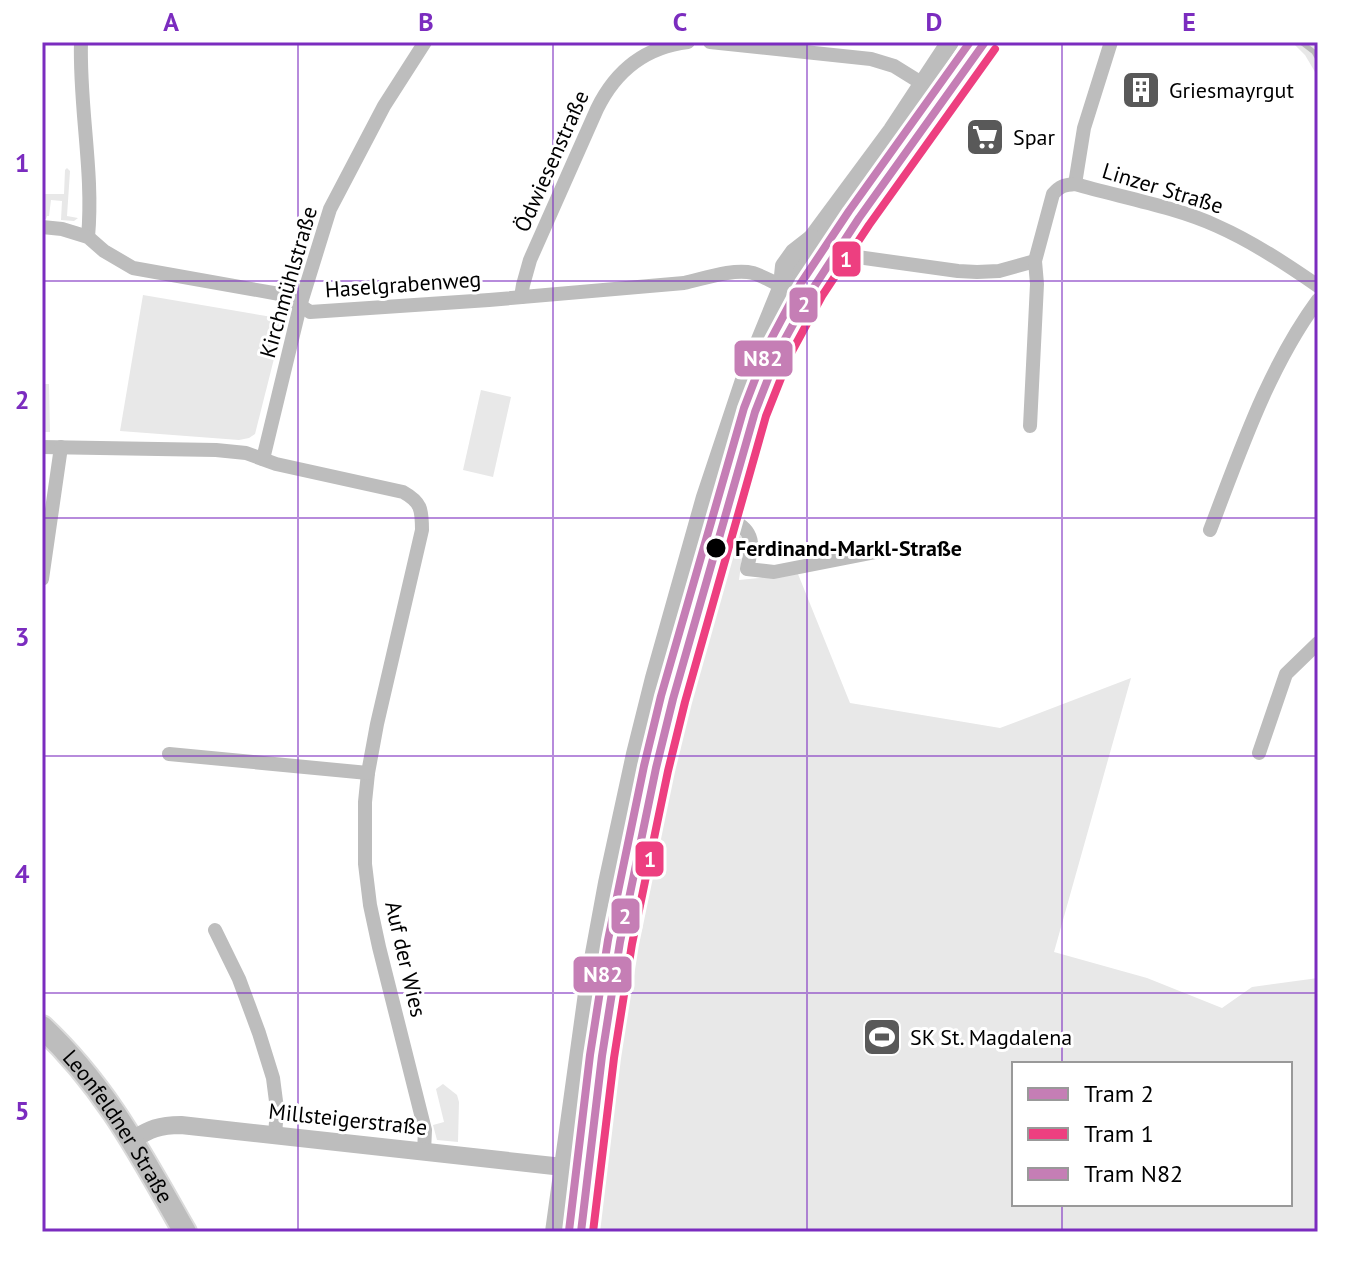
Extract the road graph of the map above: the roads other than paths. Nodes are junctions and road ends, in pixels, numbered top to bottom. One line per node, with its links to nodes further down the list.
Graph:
1 (81, 42): 10 (street)
2 (425, 42): 17 (street, Kirchmühlstraße)
3 (688, 42): 15 (street, Ödwiesenstraße)
4 (710, 42): 7 (street)
5 (950, 42): 7 (street)
6 (1111, 42): 8 (street)
7 (923, 84): 11 (street)
8 (1075, 184): 12 (street); 14 (street, Linzer Straße)
9 (42, 227): 10 (street, Haselgrabenweg)
10 (88, 237): 17 (street, Haselgrabenweg)
11 (812, 238): 12 (street); 13 (street)
12 (1035, 261): 18 (street)
13 (782, 286): 15 (street, Haselgrabenweg); 22 (street)
14 (1318, 286)
15 (521, 297): 17 (street, Haselgrabenweg)
16 (1318, 300): 23 (street)
17 (300, 306): 21 (street, Kirchmühlstraße)
18 (1030, 426)
19 (42, 447): 20 (street)
20 (61, 447): 21 (street); 25 (street)
21 (263, 459): 29 (street, Auf der Wies)
22 (700, 511): 24 (street); 35 (street)
23 (1210, 530)
24 (881, 551)
25 (42, 579)
26 (1318, 643): 27 (street)
27 (1259, 753)
28 (169, 754): 29 (street)
29 (368, 773): 34 (street, Auf der Wies)
30 (215, 930): 32 (street)
31 (42, 1027): 33 (main road, Leonfeldner Straße)
32 (275, 1135): 33 (street, Millsteigerstraße); 34 (street, Millsteigerstraße)
33 (132, 1140): 36 (main road, Leonfeldner Straße)
34 (424, 1152): 35 (street, Millsteigerstraße)
35 (563, 1167): 37 (street)
36 (185, 1232)
37 (554, 1232)

